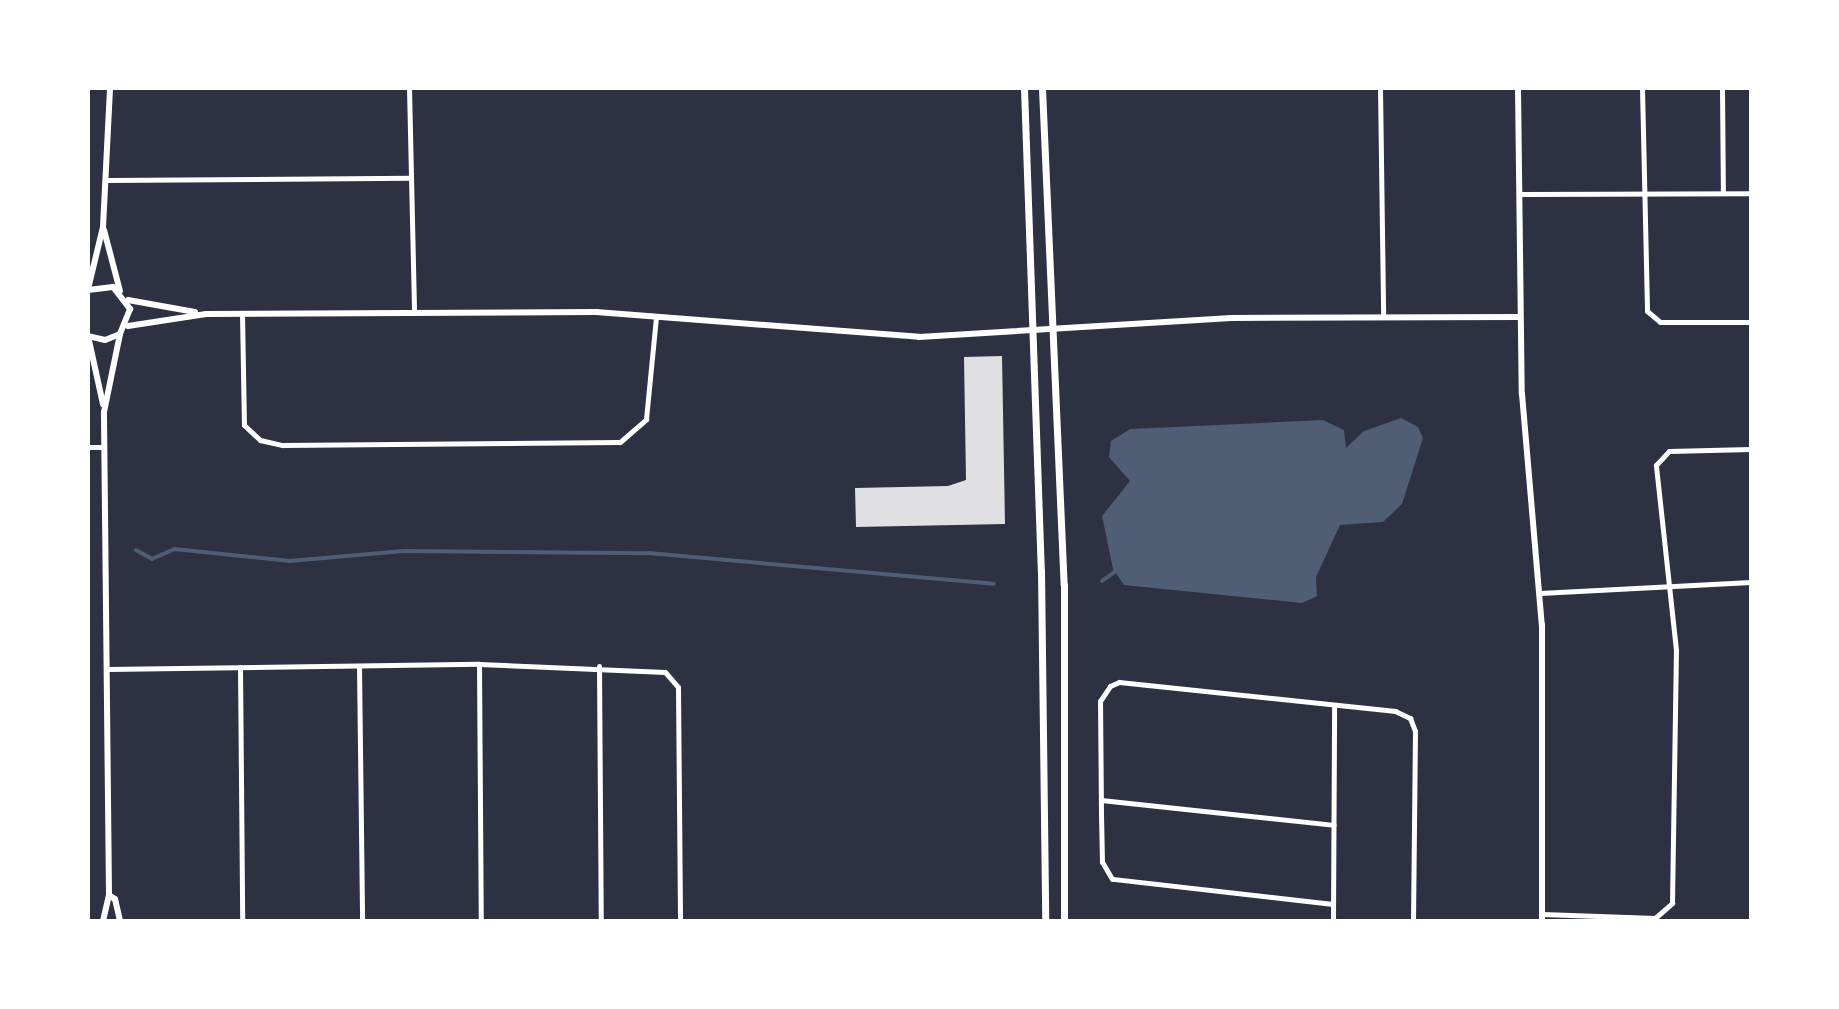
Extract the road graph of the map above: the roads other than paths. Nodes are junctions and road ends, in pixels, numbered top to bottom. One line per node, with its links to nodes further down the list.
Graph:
1 (110, 88): 10 (street)
2 (409, 88): 9 (street)
3 (1024, 88): 28 (main road)
4 (1042, 88): 27 (main road)
5 (1380, 88): 22 (street)
6 (1518, 88): 14 (street)
7 (1642, 88): 11 (street)
8 (1722, 88): 12 (street)
9 (411, 178): 10 (street); 19 (street)
10 (106, 180): 15 (street)
11 (1644, 193): 12 (street); 14 (street); 25 (street)
12 (1723, 193): 13 (street)
13 (1751, 193)
14 (1520, 194): 24 (street)
15 (103, 227): 16 (street); 17 (street)
16 (88, 290): 17 (street)
17 (120, 291): 18 (street)
18 (128, 300): 21 (street); 26 (street)
19 (414, 312): 20 (street); 23 (street)
20 (242, 313): 21 (street); 23 (street)
21 (206, 314): 26 (street)
22 (1383, 316): 24 (street); 27 (street)
23 (656, 317): 28 (street)
24 (1519, 317): 37 (street)
25 (1751, 322)
26 (128, 326): 29 (street)
27 (1051, 330): 28 (street); 57 (main road)
28 (1030, 332): 56 (main road)
29 (120, 334): 30 (street); 31 (street)
30 (88, 336): 31 (street)
31 (104, 412): 33 (street)
32 (88, 447): 33 (street)
33 (104, 447): 42 (street)
34 (1751, 449): 35 (street)
35 (1672, 582): 36 (street); 37 (street); 48 (street)
36 (1751, 582)
37 (1540, 593): 48 (street)
38 (479, 664): 39 (street); 40 (street); 53 (street)
39 (359, 666): 41 (street); 52 (street)
40 (599, 666): 54 (street); 55 (street)
41 (240, 667): 42 (street); 51 (street)
42 (107, 669): 46 (street)
43 (1334, 705): 44 (street); 45 (street); 59 (street)
44 (1101, 800): 45 (street); 47 (street)
45 (1334, 825): 47 (street)
46 (109, 895): 49 (street); 50 (street)
47 (1333, 904): 58 (street)
48 (1542, 917)
49 (103, 921)
50 (120, 921)
51 (242, 921)
52 (362, 921)
53 (481, 921)
54 (601, 921)
55 (680, 921)
56 (1045, 921)
57 (1064, 921)
58 (1333, 921)
59 (1413, 921)

